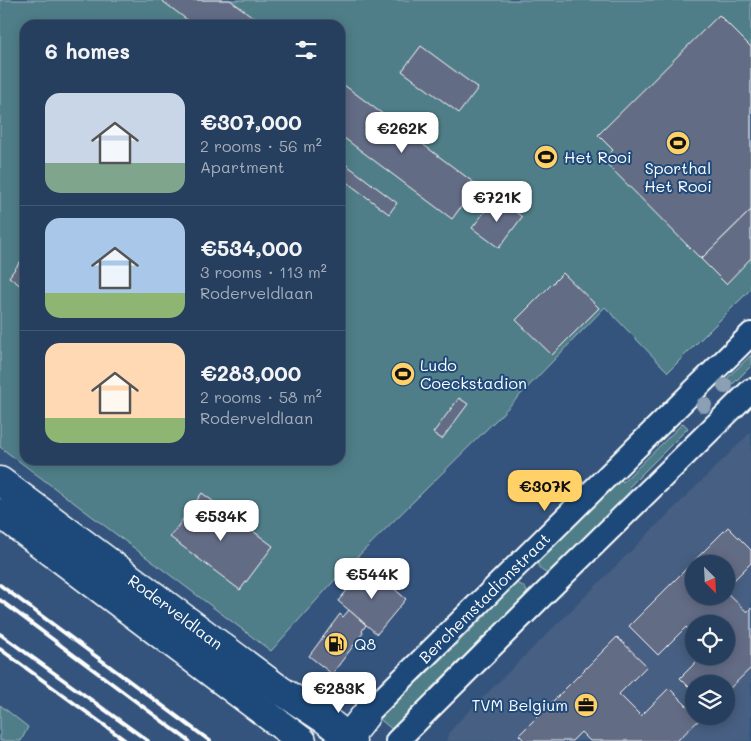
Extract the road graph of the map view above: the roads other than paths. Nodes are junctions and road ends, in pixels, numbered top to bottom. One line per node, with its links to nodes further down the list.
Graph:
1 (751, 334): 5 (street, Berchemstadionstraat)
2 (751, 390): 6 (street)
3 (0, 481): 8 (street, Roderveldlaan)
4 (0, 513): 9 (street, Roderveldlaan)
5 (518, 566): 6 (street); 7 (street, Berchemstadionstraat)
6 (545, 593): 10 (street)
7 (364, 716): 8 (street, Berchemstadionstraat)
8 (348, 740)
9 (302, 741)
10 (397, 741)

